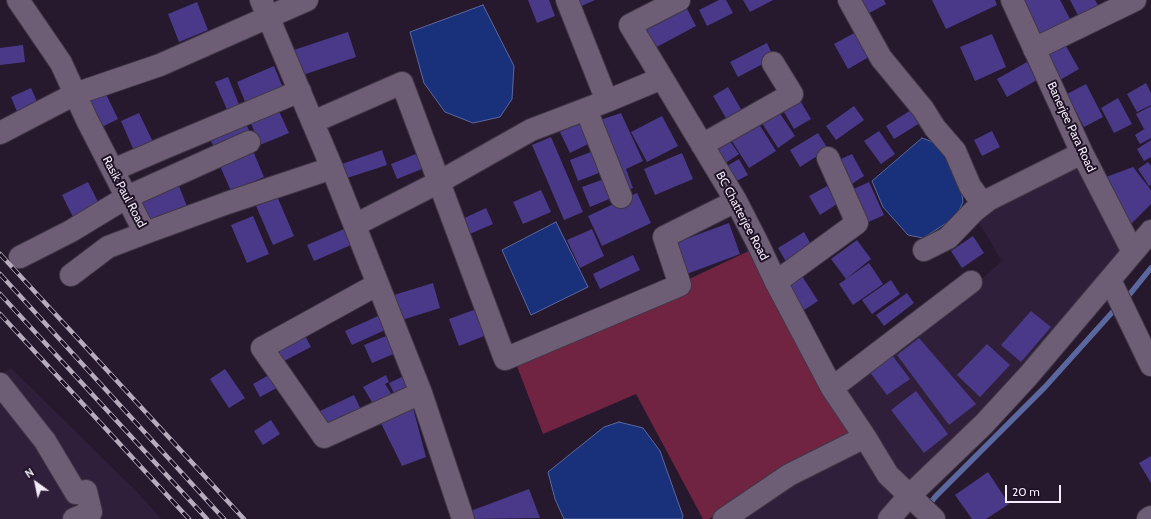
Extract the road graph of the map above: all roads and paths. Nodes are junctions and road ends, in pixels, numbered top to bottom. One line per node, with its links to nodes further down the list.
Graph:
1 (18, 0): 8 (street); 14 (street, Rasik Paul Road)
2 (307, 0): 9 (street)
3 (567, 0): 15 (street)
4 (679, 0): 12 (street, BC Chatterjee Road)
5 (849, 0): 29 (street)
6 (1012, 0): 10 (street, Banerjee Para Road)
7 (1135, 0): 10 (street)
8 (0, 6)
9 (265, 9): 13 (street); 14 (street)
10 (1034, 49): 21 (street, Banerjee Para Road)
11 (774, 63): 20 (street)
12 (662, 78): 15 (street); 20 (street, BC Chatterjee Road)
13 (300, 91): 17 (street); 24 (street)
14 (75, 94): 18 (street); 24 (street, Rasik Paul Road)
15 (607, 101): 16 (street)
16 (586, 109): 25 (street); 27 (street)
17 (313, 122): 23 (street); 25 (street)
18 (0, 133)
19 (249, 142): 26 (street)
20 (702, 146): 28 (street, BC Chatterjee Road)
21 (1082, 153): 29 (street); 34 (street, Banerjee Para Road)
22 (828, 158): 38 (street)
23 (332, 168): 30 (street); 32 (street, Rasik Paul Road)
24 (113, 170): 26 (street, Rasik Paul Road)
25 (439, 182): 28 (street); 30 (street)
26 (127, 197): 32 (street, Rasik Paul Road); 35 (street)
27 (621, 197)
28 (736, 202): 38 (street, BC Chatterjee Road)
29 (983, 204): 33 (street)
30 (355, 225): 40 (street)
31 (1151, 231): 34 (street)
32 (145, 233): 36 (street)
33 (924, 250)
34 (1133, 252): 37 (street)
35 (20, 257)
36 (71, 275)
37 (1110, 280): 41 (street); 46 (street)
38 (776, 282): 43 (street, BC Chatterjee Road)
39 (971, 282): 43 (street)
40 (378, 284): 44 (street); 44 (street)
41 (1151, 365)
42 (0, 384): 48 (street)
43 (832, 388): 45 (street, BC Chatterjee Road)
44 (421, 393): 49 (street)
45 (865, 437): 46 (street, BC Chatterjee Road); 50 (street)
46 (909, 496): 51 (street); 52 (street, BC Chatterjee Road)
47 (1151, 517): 53 (street)
48 (74, 519)
49 (462, 519)
50 (724, 519)
51 (889, 519)
52 (934, 519)
53 (1148, 519)

